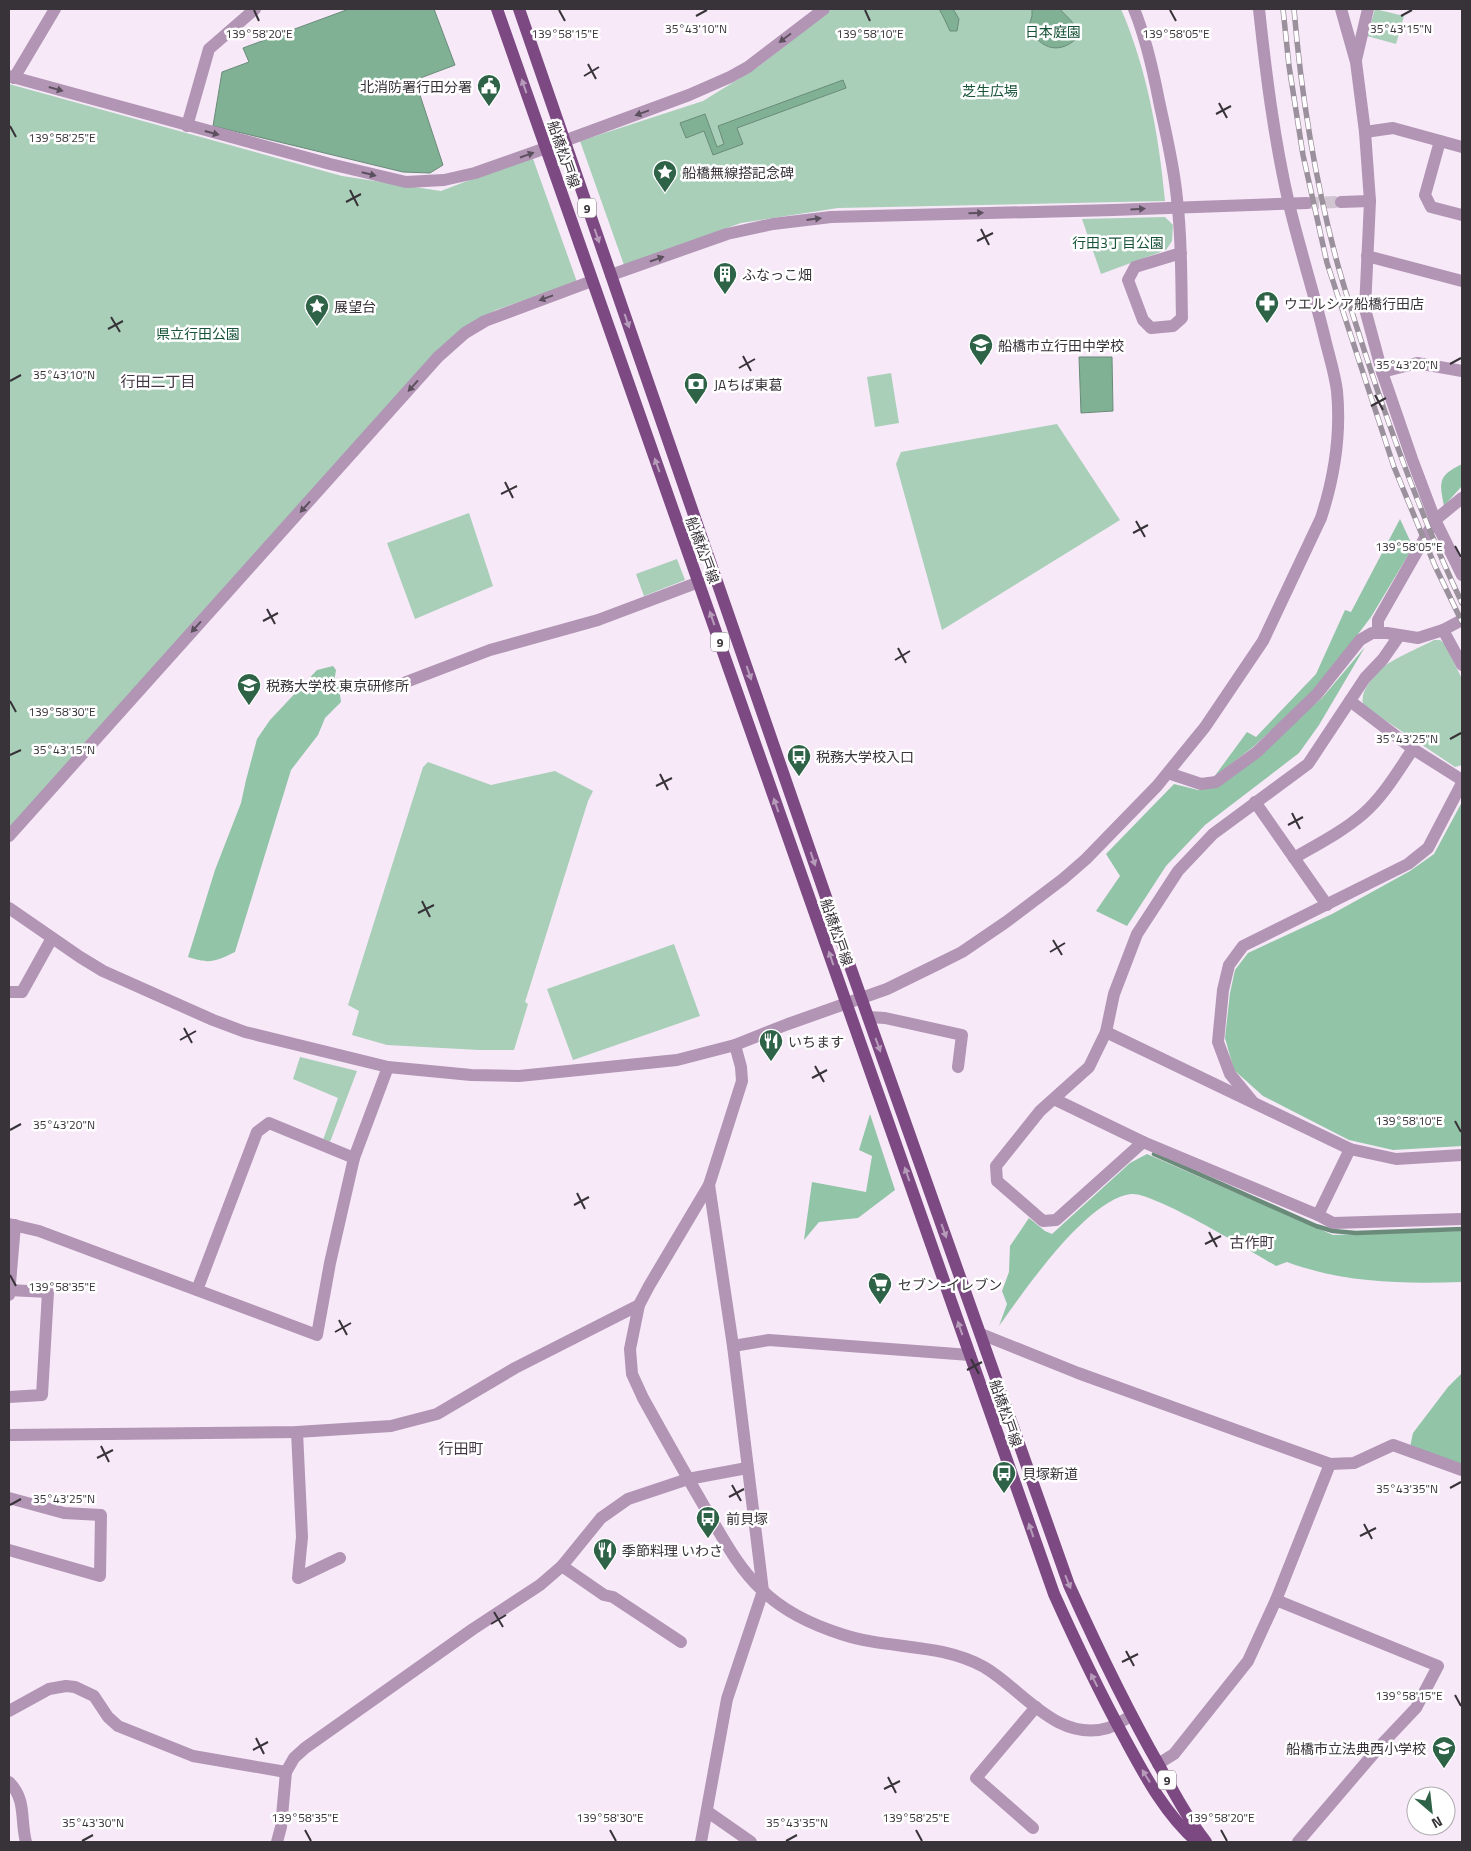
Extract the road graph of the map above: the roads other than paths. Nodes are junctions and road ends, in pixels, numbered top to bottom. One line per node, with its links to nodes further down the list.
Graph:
1 (55, 9): 11 (street)
2 (255, 9): 12 (street)
3 (497, 9): 16 (main road, 船橋松戸線 / 9, one-way to 3)
4 (519, 9): 14 (main road, 船橋松戸線 / 9)
5 (824, 9): 14 (street, one-way to 14)
6 (1134, 9): 22 (street)
7 (1259, 9): 20 (street)
8 (1342, 9): 10 (street)
9 (1368, 9): 10 (street)
10 (1356, 62): 13 (street)
11 (11, 77): 12 (street, one-way to 12)
12 (187, 126): 16 (street, one-way to 16)
13 (1365, 132): 15 (street); 18 (street)
14 (564, 141): 26 (main road, 船橋松戸線 / 9, one-way to 26)
15 (1440, 141): 17 (street); 23 (street)
16 (546, 148): 27 (main road, 船橋松戸線 / 9)
17 (1462, 148)
18 (1370, 201): 19 (street); 25 (street)
19 (1341, 202)
20 (1289, 203): 21 (street); 22 (street); 43 (street)
21 (1307, 203)
22 (1178, 206): 24 (street); 26 (street, one-way to 22)
23 (1462, 215)
24 (1181, 253): 24 (street)
25 (1367, 256): 28 (street); 30 (street)
26 (611, 275): 52 (main road, 船橋松戸線 / 9, one-way to 52)
27 (592, 281): 34 (main road, 船橋松戸線 / 9, one-way to 27); 46 (street, one-way to 46)
28 (1462, 281)
29 (1462, 371): 30 (street)
30 (1382, 372): 32 (street)
31 (1462, 498): 32 (street)
32 (1436, 520): 33 (street); 37 (street)
33 (1462, 575)
34 (699, 582): 40 (street); 53 (main road, 船橋松戸線 / 9, one-way to 34)
35 (1462, 620): 36 (street)
36 (1443, 630): 38 (street); 39 (street)
37 (1378, 633): 38 (street); 43 (street)
38 (1399, 636): 41 (street)
39 (1462, 665)
40 (393, 687)
41 (1350, 701): 42 (street); 45 (street)
42 (1413, 749): 44 (street); 47 (street)
43 (1168, 773): 52 (street)
44 (1462, 781): 48 (street)
45 (1255, 802): 47 (street); 55 (street)
46 (9, 836)
47 (1294, 858): 48 (street)
48 (1327, 905): 60 (street)
49 (9, 908): 50 (street)
50 (52, 938): 51 (street); 57 (street)
51 (9, 992)
52 (861, 999): 53 (street); 54 (main road, 船橋松戸線 / 9)
53 (847, 1004): 56 (street); 75 (main road, 船橋松戸線 / 9, one-way to 53)
54 (868, 1017): 58 (street); 73 (main road, 船橋松戸線 / 9, one-way to 73)
55 (1106, 1032): 59 (street); 60 (street)
56 (735, 1045): 57 (street); 65 (street)
57 (388, 1067): 64 (street)
58 (958, 1067)
59 (1054, 1099): 61 (street); 61 (street)
60 (1253, 1102): 62 (street)
61 (1143, 1142): 66 (street)
62 (1350, 1149): 63 (street); 66 (street)
63 (1462, 1155)
64 (354, 1158): 70 (street); 70 (street)
65 (709, 1184): 72 (street); 74 (street)
66 (1318, 1214): 67 (street)
67 (1462, 1219)
68 (12, 1225): 69 (street); 70 (street)
69 (9, 1290): 71 (street); 76 (street)
70 (197, 1290)
71 (9, 1295)
72 (639, 1305): 77 (street); 82 (street)
73 (981, 1334): 79 (street); 92 (main road, 船橋松戸線 / 9, one-way to 92)
74 (733, 1346): 75 (street); 80 (street)
75 (970, 1355): 93 (main road, 船橋松戸線 / 9, one-way to 75)
76 (9, 1397)
77 (298, 1432): 78 (street); 85 (street)
78 (9, 1435)
79 (1330, 1464): 81 (street); 88 (street)
80 (747, 1468): 82 (street); 87 (street)
81 (1462, 1470)
82 (688, 1479): 86 (street); 87 (street)
83 (9, 1498): 84 (street)
84 (9, 1550)
85 (340, 1558)
86 (562, 1566): 89 (street); 95 (street)
87 (763, 1592): 90 (street); 97 (street)
88 (1276, 1600): 94 (street); 105 (street)
89 (681, 1642)
90 (1036, 1707): 93 (street); 98 (street)
91 (9, 1711): 95 (street)
92 (1131, 1716): 93 (street); 94 (main road, 船橋松戸線 / 9)
93 (1117, 1723): 103 (main road, 船橋松戸線 / 9, one-way to 93)
94 (1158, 1764): 104 (main road, 船橋松戸線 / 9)
95 (286, 1772): 100 (street)
96 (9, 1782): 99 (street)
97 (708, 1812): 101 (street); 102 (street)
98 (1033, 1828)
99 (26, 1842)
100 (277, 1842)
101 (701, 1842)
102 (751, 1842)
103 (1196, 1842)
104 (1206, 1842)
105 (1298, 1842)

